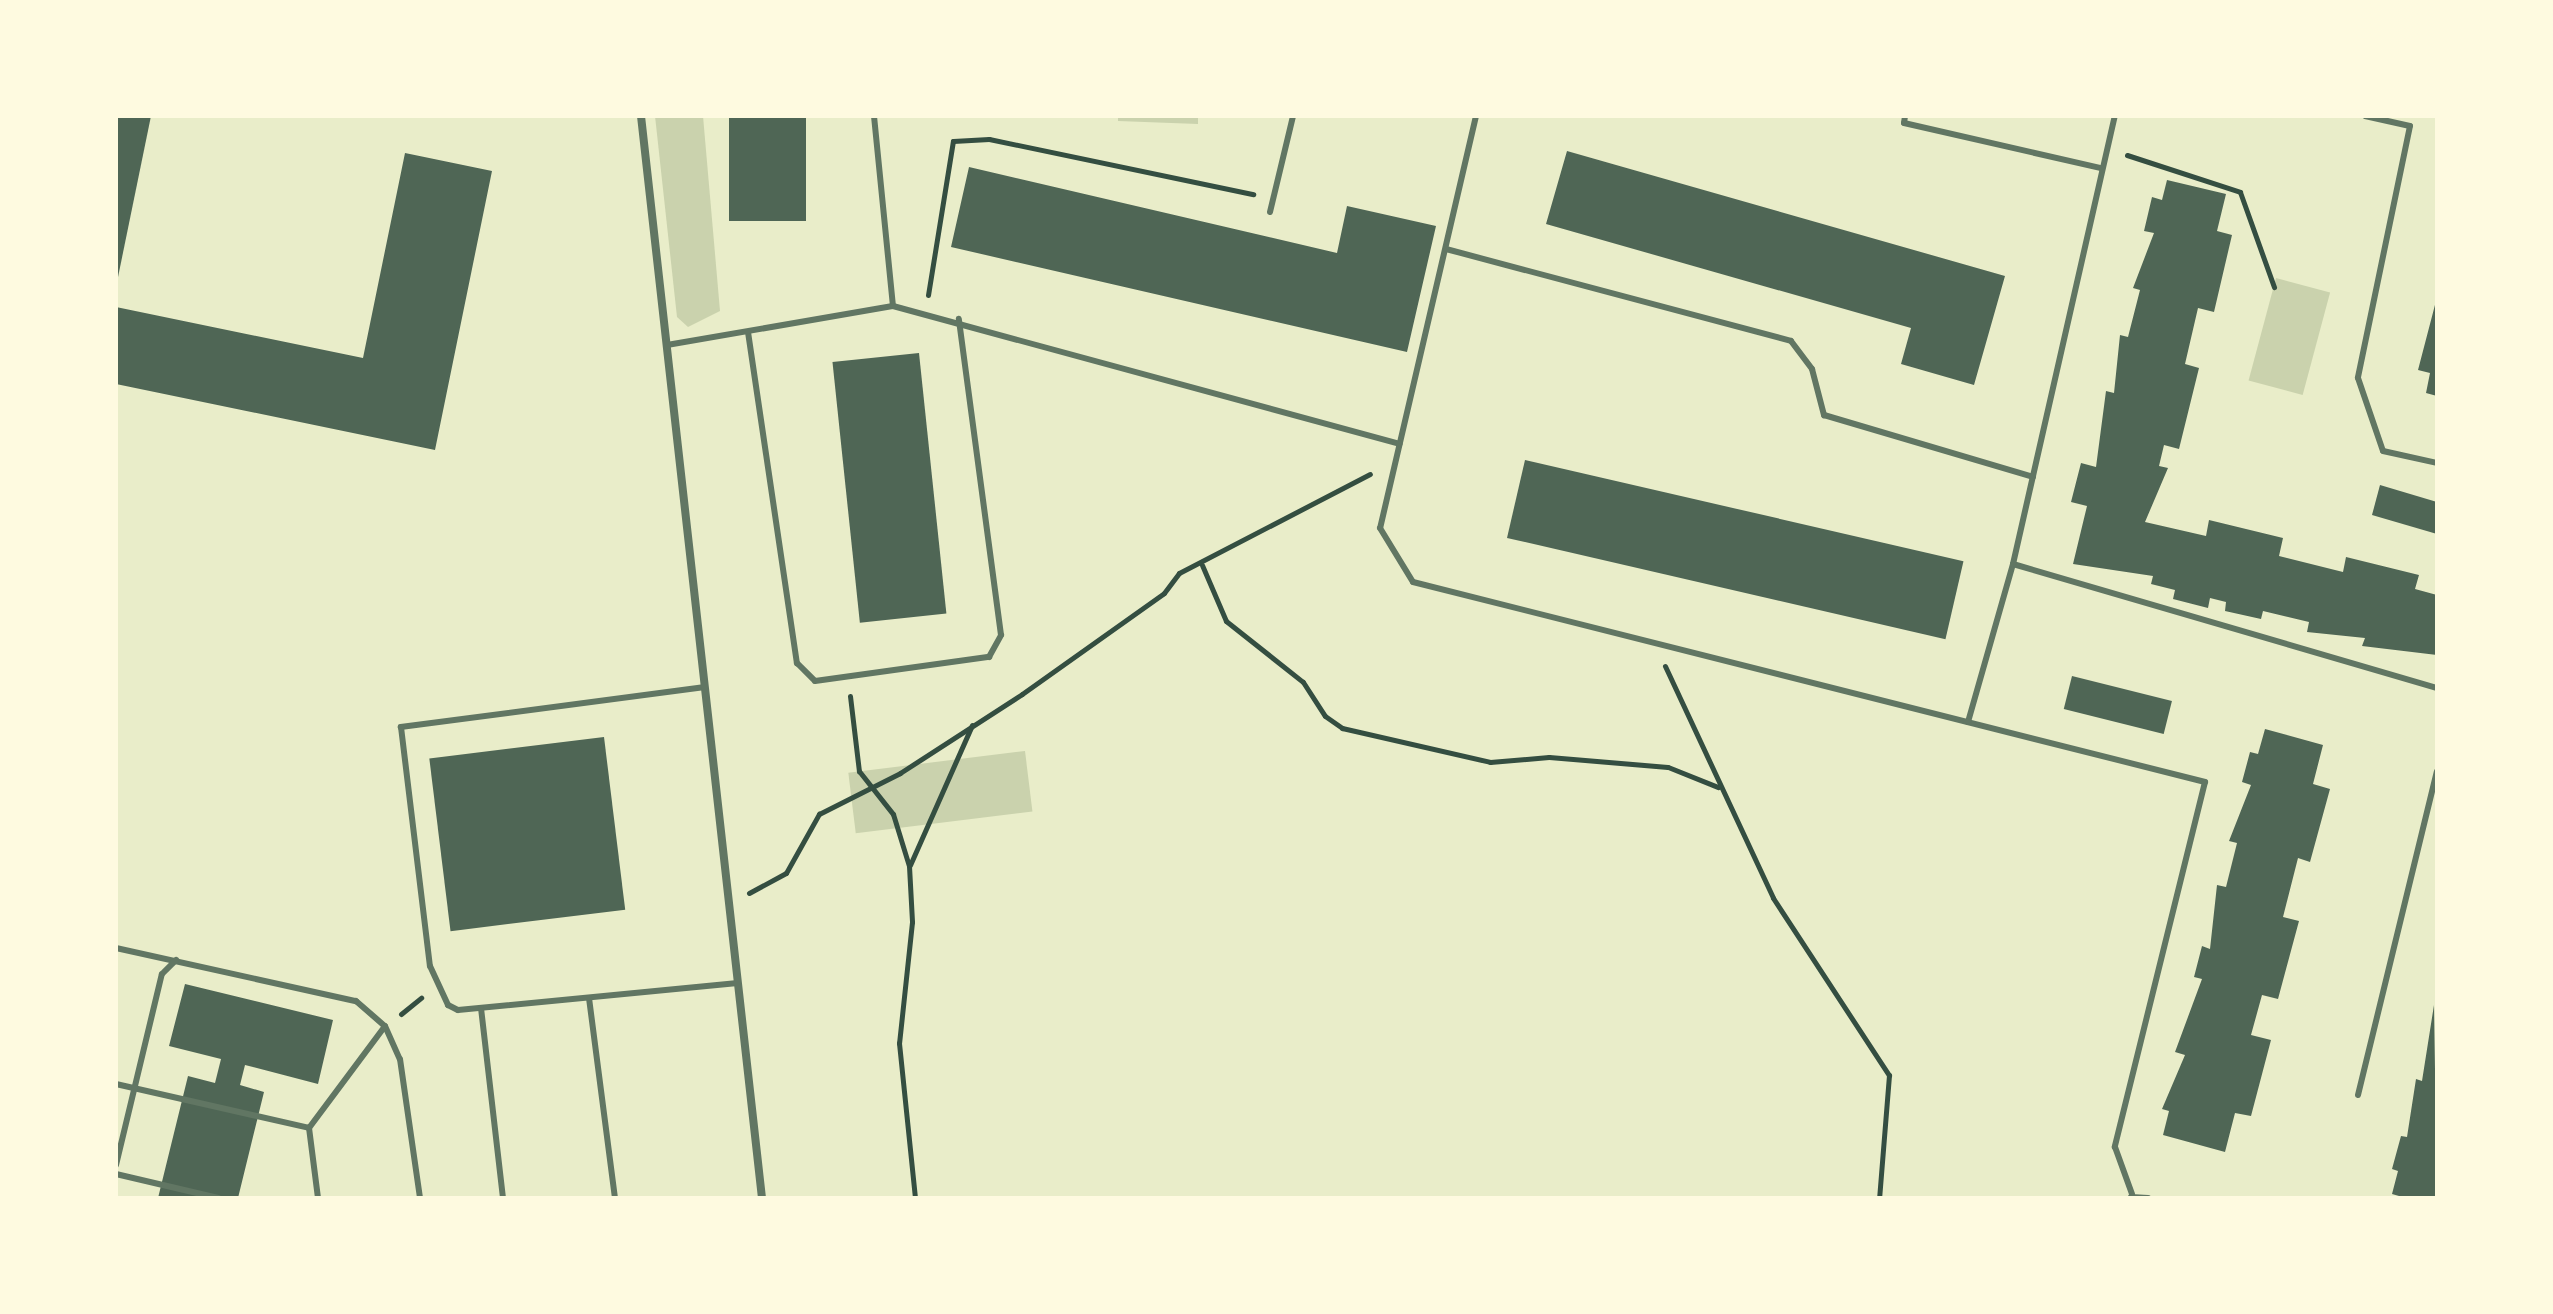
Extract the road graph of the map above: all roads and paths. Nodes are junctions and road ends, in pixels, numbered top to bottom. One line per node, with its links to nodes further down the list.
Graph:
1 (641, 116): 18 (street)
2 (874, 116): 14 (lane)
3 (1293, 116): 10 (lane)
4 (1476, 116): 12 (lane)
5 (1905, 116): 9 (lane)
6 (2115, 116): 8 (lane)
7 (2365, 116): 21 (lane)
8 (2107, 148): 9 (lane); 13 (path)
9 (2100, 168): 22 (lane)
10 (1272, 198): 11 (lane); 15 (path)
11 (1270, 212)
12 (1446, 249): 19 (lane); 22 (lane)
13 (2274, 287)
14 (893, 306): 15 (lane); 17 (lane)
15 (925, 312): 16 (lane)
16 (959, 319): 19 (lane); 26 (lane)
17 (748, 332): 18 (lane); 26 (lane)
18 (667, 345): 27 (street)
19 (1400, 444): 20 (lane)
20 (1396, 461): 24 (path); 25 (lane)
21 (2437, 463)
22 (2033, 477): 23 (lane)
23 (2013, 564): 28 (lane); 30 (lane)
24 (1202, 565): 29 (path); 32 (path)
25 (1656, 643): 30 (lane); 32 (path)
26 (848, 677): 33 (path)
27 (705, 687): 35 (street); 39 (lane)
28 (2437, 688)
29 (974, 722): 33 (path); 34 (path)
30 (1968, 722): 49 (lane)
31 (2437, 772): 45 (lane)
32 (1719, 787): 57 (path)
33 (872, 788): 34 (path); 35 (path)
34 (909, 866): 56 (path)
35 (729, 900): 38 (street)
36 (116, 948): 37 (lane)
37 (176, 960): 42 (lane); 44 (lane)
38 (738, 983): 40 (lane); 55 (street)
39 (434, 987): 41 (lane); 42 (path)
40 (589, 998): 41 (lane); 54 (lane)
41 (481, 1008): 53 (lane)
42 (385, 1026): 46 (lane); 52 (lane)
43 (116, 1084): 44 (lane)
44 (133, 1088): 46 (lane); 47 (lane)
45 (2358, 1095)
46 (309, 1128): 51 (lane)
47 (116, 1165)
48 (116, 1174): 50 (lane)
49 (2131, 1196): 58 (lane)
50 (218, 1198)
51 (318, 1198)
52 (420, 1198)
53 (503, 1198)
54 (615, 1198)
55 (762, 1198)
56 (915, 1198)
57 (1879, 1198)
58 (2148, 1198)

